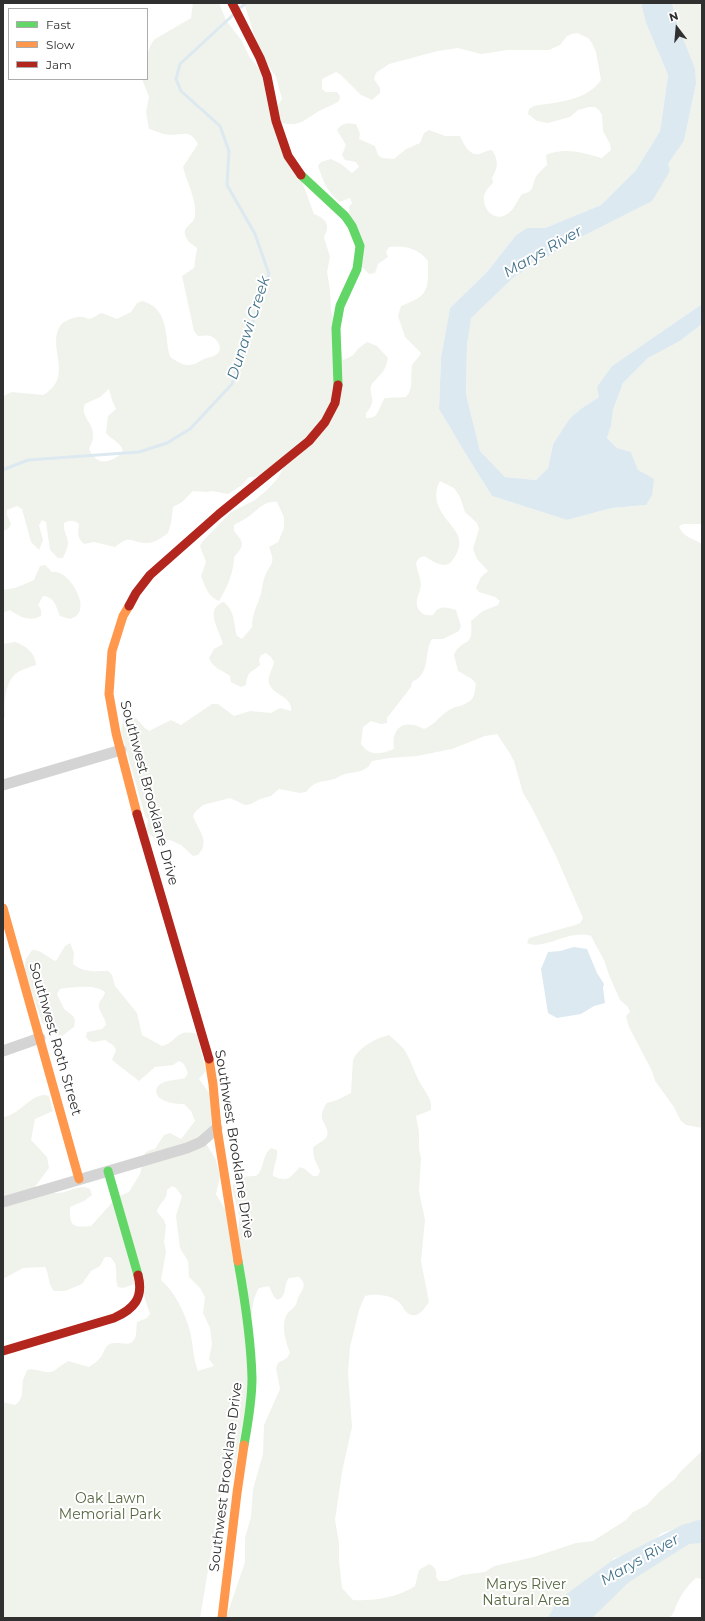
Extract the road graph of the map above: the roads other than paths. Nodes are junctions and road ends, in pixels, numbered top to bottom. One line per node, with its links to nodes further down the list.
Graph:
1 (232, 3): 2 (street, Southwest Brooklane Drive)
2 (121, 750): 3 (street); 7 (street, Southwest Brooklane Drive)
3 (3, 785)
4 (3, 908): 5 (street, Southwest Roth Street)
5 (40, 1038): 6 (street); 9 (street, Southwest Roth Street)
6 (3, 1051)
7 (217, 1128): 8 (street); 12 (street, Southwest Brooklane Drive)
8 (108, 1171): 9 (street); 11 (street)
9 (79, 1179): 10 (street)
10 (3, 1202)
11 (3, 1351)
12 (222, 1618)

